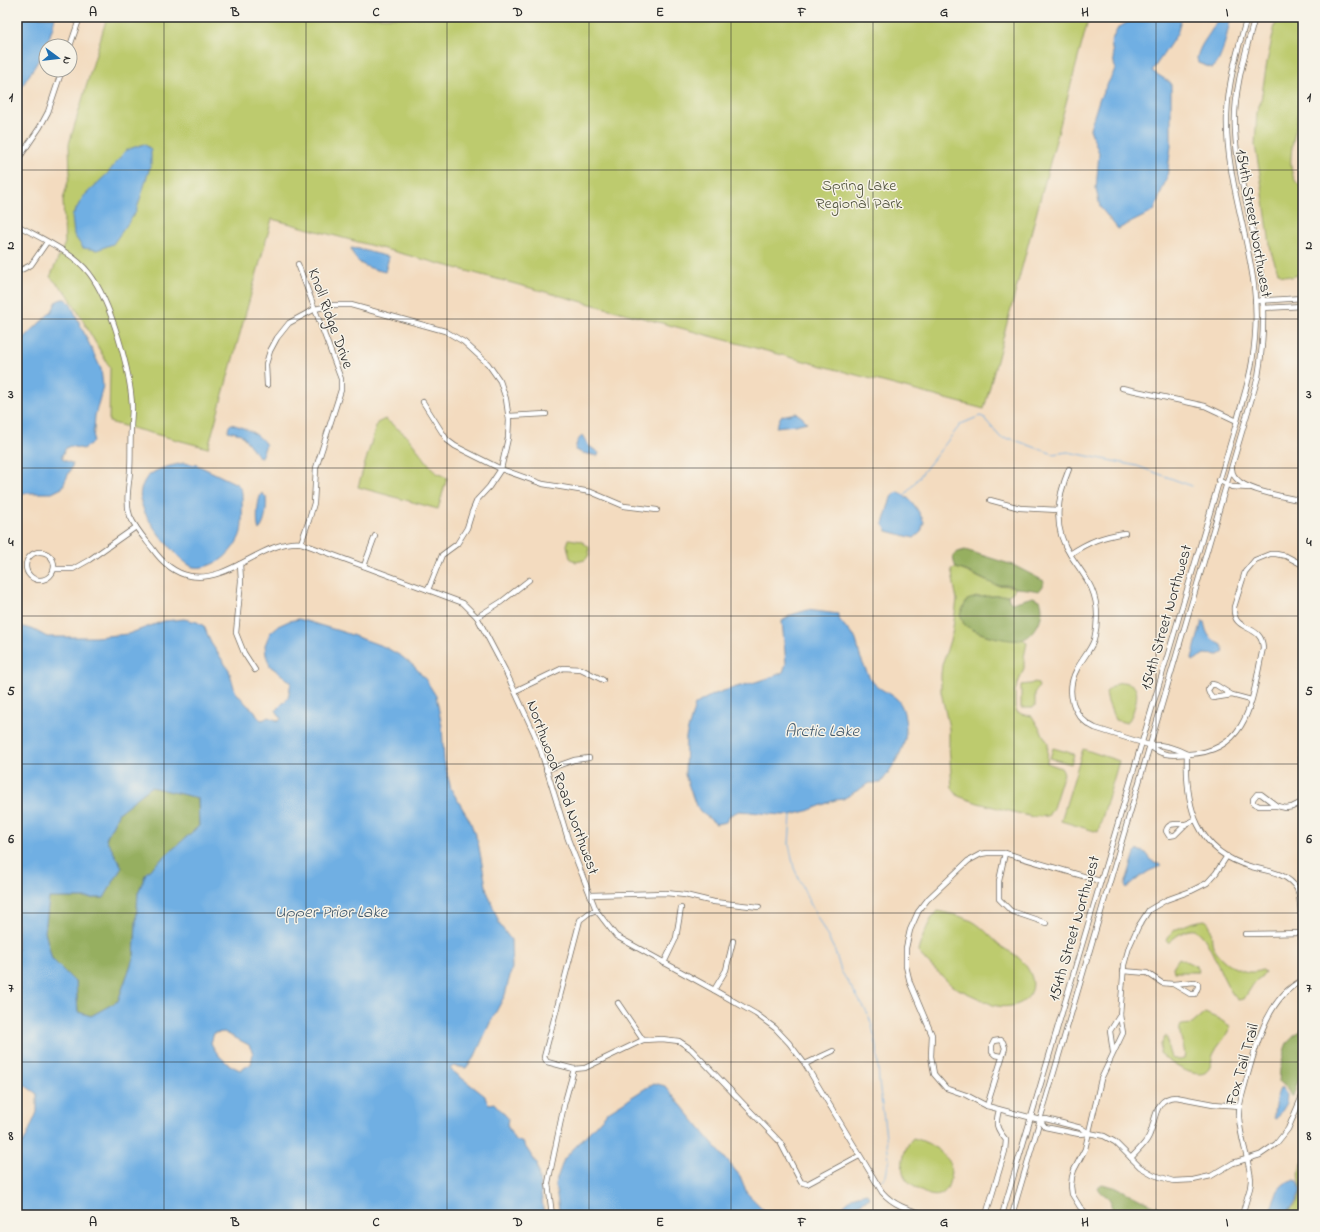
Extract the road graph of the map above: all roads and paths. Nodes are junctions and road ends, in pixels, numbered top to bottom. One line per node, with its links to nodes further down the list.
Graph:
1 (80, 17): 4 (street)
2 (1246, 17): 13 (street, 154th Street Northwest)
3 (1255, 17): 12 (street, 154th Street Northwest)
4 (73, 38)
5 (59, 78): 6 (street)
6 (17, 161)
7 (17, 225): 8 (street, Northwood Road Northwest)
8 (47, 242): 10 (street); 34 (street, Northwood Road Northwest)
9 (298, 264): 17 (street, Knoll Ridge Drive)
10 (17, 272)
11 (1303, 298): 12 (street)
12 (1263, 300): 13 (street); 16 (street, 154th Street Northwest)
13 (1255, 301): 15 (street, 154th Street Northwest)
14 (1303, 306): 16 (street)
15 (1256, 308): 16 (street); 23 (street, 154th Street Northwest)
16 (1264, 308): 24 (street, 154th Street Northwest)
17 (315, 309): 18 (street); 22 (street); 37 (street, Knoll Ridge Drive)
18 (267, 385)
19 (1122, 388): 23 (street)
20 (423, 402): 25 (street)
21 (546, 414): 22 (street)
22 (508, 416): 25 (street)
23 (1237, 421): 27 (street, 154th Street Northwest)
24 (1232, 462): 28 (street, 154th Street Northwest); 29 (street)
25 (501, 469): 32 (street); 44 (street)
26 (1069, 469): 33 (street)
27 (1218, 480): 28 (street); 52 (street, 154th Street Northwest)
28 (1226, 484): 29 (street); 53 (street, 154th Street Northwest)
29 (1252, 488): 31 (street)
30 (990, 500): 33 (street)
31 (1303, 501)
32 (657, 510)
33 (1058, 510): 38 (street)
34 (136, 527): 39 (street, Northwood Road Northwest); 42 (street)
35 (1125, 533): 38 (street)
36 (375, 536): 41 (street)
37 (301, 543): 39 (street, Northwood Road Northwest); 41 (street, Northwood Road Northwest)
38 (1070, 554): 52 (street)
39 (240, 564): 46 (street)
40 (1303, 565): 50 (street)
41 (364, 566): 44 (street, Northwood Road Northwest)
42 (54, 569): 42 (street)
43 (529, 580): 45 (street)
44 (428, 590): 45 (street, Northwood Road Northwest)
45 (477, 617): 48 (street, Northwood Road Northwest)
46 (255, 670)
47 (603, 680): 48 (street)
48 (515, 691): 57 (street, Northwood Road Northwest)
49 (1232, 695): 49 (street); 50 (street)
50 (1251, 700): 54 (street)
51 (1303, 737): 56 (street)
52 (1142, 743): 53 (street); 64 (street, 154th Street Northwest)
53 (1150, 745): 54 (street); 54 (street); 94 (street, 154th Street Northwest)
54 (1187, 754): 60 (street)
55 (588, 758): 57 (street)
56 (1303, 766)
57 (546, 770): 67 (street, Northwood Road Northwest)
58 (1303, 800): 59 (street)
59 (1277, 806): 59 (street)
60 (1195, 820): 61 (street); 63 (street)
61 (1186, 824)
62 (1005, 853): 64 (street); 71 (street); 90 (street)
63 (1227, 856): 66 (street); 77 (street)
64 (1100, 881): 93 (street, 154th Street Northwest)
65 (1303, 886): 66 (street)
66 (1298, 890): 72 (street)
67 (590, 895): 68 (street); 70 (street, Northwood Road Northwest)
68 (759, 907)
69 (681, 908): 76 (street)
70 (596, 910): 76 (street, Northwood Road Northwest); 88 (street)
71 (1046, 923)
72 (1301, 933): 73 (street); 75 (street)
73 (1245, 934)
74 (733, 941): 80 (street)
75 (1303, 959)
76 (664, 962): 80 (street, Northwood Road Northwest)
77 (1123, 971): 79 (street); 82 (street)
78 (1303, 980): 91 (street, Fox Tail Trail)
79 (1173, 984): 79 (street)
80 (714, 990): 87 (street, Northwood Road Northwest)
81 (618, 1003): 83 (street)
82 (1120, 1015): 85 (street); 85 (street)
83 (643, 1040): 88 (street); 96 (street)
84 (833, 1051): 87 (street)
85 (1113, 1052): 95 (street)
86 (1001, 1056): 90 (street)
87 (805, 1064): 96 (street, Northwood Road Northwest)
88 (574, 1069): 99 (street)
89 (1303, 1094): 98 (street)
90 (987, 1106): 92 (street)
91 (1240, 1106): 97 (street); 98 (street, Fox Tail Trail)
92 (999, 1110): 93 (street); 101 (street)
93 (1031, 1118): 94 (street); 102 (street, 154th Street Northwest)
94 (1040, 1120): 95 (street); 95 (street); 103 (street, 154th Street Northwest)
95 (1089, 1133): 97 (street); 104 (street)
96 (859, 1156): 100 (street, Northwood Road Northwest)
97 (1131, 1158): 98 (street)
98 (1248, 1159): 105 (street, Fox Tail Trail)
99 (552, 1215)
100 (927, 1215)
101 (986, 1215)
102 (1002, 1215)
103 (1012, 1215)
104 (1088, 1215)
105 (1242, 1215)

